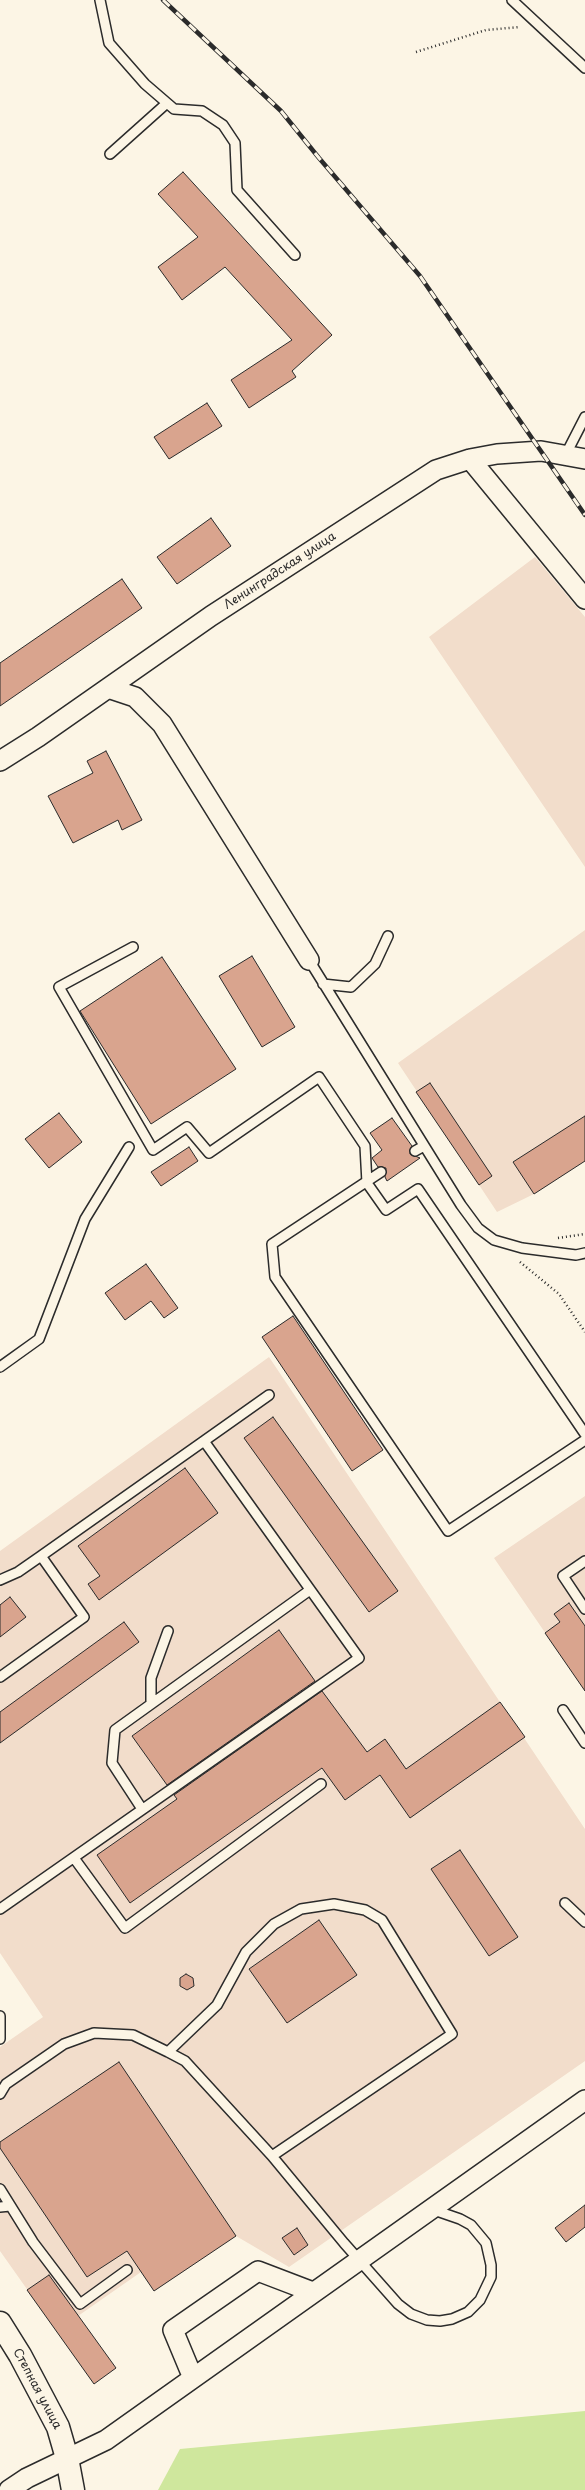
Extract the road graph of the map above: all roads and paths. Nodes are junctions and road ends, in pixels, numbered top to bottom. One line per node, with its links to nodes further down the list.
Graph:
1 (100, 0): 6 (lane)
2 (512, 0): 3 (lane)
3 (542, 28): 4 (path); 5 (lane)
4 (416, 52)
5 (585, 68)
6 (167, 103): 7 (lane); 8 (lane)
7 (110, 154)
8 (295, 255)
9 (585, 417): 10 (lane)
10 (566, 454): 11 (street, Ленинградская улица); 12 (street, Ленинградская улица)
11 (585, 458)
12 (470, 459): 13 (street); 14 (street, Ленинградская улица)
13 (585, 599)
14 (108, 688): 15 (street, Ленинградская улица); 18 (street)
15 (3, 753)
16 (388, 936): 19 (lane)
17 (133, 947): 24 (lane)
18 (309, 960): 19 (lane)
19 (323, 984): 20 (lane)
20 (424, 1146): 22 (lane); 25 (lane)
21 (129, 1147): 28 (lane)
22 (415, 1151)
23 (381, 1172): 24 (lane)
24 (367, 1183): 30 (lane); 31 (lane)
25 (585, 1253)
26 (519, 1261): 27 (path)
27 (585, 1332)
28 (0, 1367)
29 (269, 1395): 32 (lane)
30 (585, 1434)
31 (585, 1440)
32 (204, 1441): 33 (lane); 36 (lane)
33 (41, 1556): 35 (lane); 39 (lane)
34 (585, 1561): 37 (lane)
35 (0, 1580)
36 (310, 1590): 40 (lane); 44 (lane)
37 (585, 1609)
38 (168, 1631): 40 (lane)
39 (0, 1677)
40 (151, 1704): 44 (lane)
41 (563, 1710): 42 (lane)
42 (585, 1743)
43 (321, 1784): 45 (lane)
44 (142, 1809): 45 (lane)
45 (74, 1858): 47 (lane)
46 (565, 1903): 48 (lane)
47 (0, 1909)
48 (585, 1922)
49 (0, 2016): 50 (lane)
50 (0, 2039)
51 (168, 2052): 52 (lane); 54 (lane); 54 (lane)
52 (0, 2094)
53 (585, 2100): 58 (street)
54 (272, 2156): 59 (lane)
55 (0, 2189): 56 (lane)
56 (10, 2206): 57 (lane); 60 (lane)
57 (0, 2207)
58 (431, 2209): 59 (street); 59 (lane)
59 (359, 2260): 61 (street)
60 (127, 2270)
61 (313, 2292): 63 (street); 63 (street)
62 (0, 2323): 64 (street, Степная улица)
63 (193, 2378): 64 (street)
64 (67, 2458): 65 (street); 66 (street, Степная улица)
65 (9, 2490)
66 (73, 2490)

